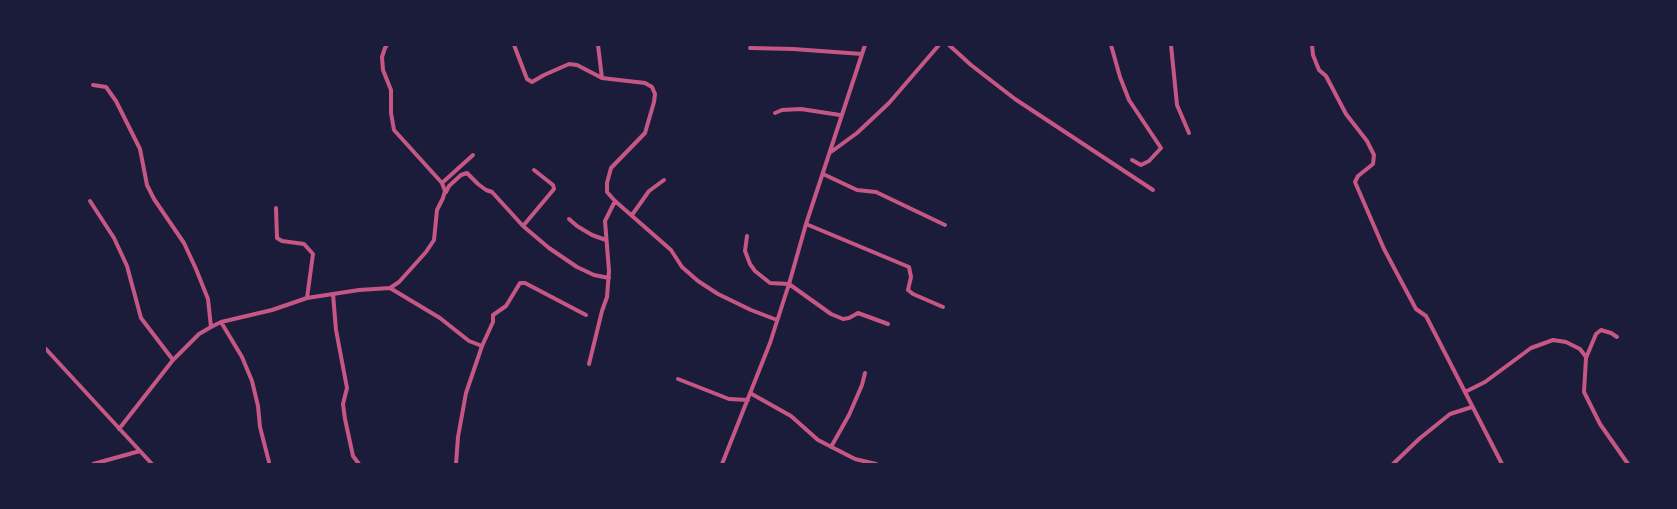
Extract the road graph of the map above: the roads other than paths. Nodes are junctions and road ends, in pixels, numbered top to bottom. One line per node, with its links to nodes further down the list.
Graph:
1 (514, 45): 12 (street)
2 (598, 45): 12 (street)
3 (865, 45): 11 (street)
4 (939, 45): 17 (street)
5 (949, 45): 24 (street)
6 (1112, 45): 19 (street)
7 (1171, 45): 16 (street)
8 (1312, 45): 55 (street)
9 (385, 46): 23 (street)
10 (750, 48): 11 (street)
11 (862, 54): 15 (street)
12 (602, 78): 27 (street)
13 (93, 85): 46 (street)
14 (775, 113): 15 (street)
15 (840, 115): 17 (street)
16 (1189, 133)
17 (830, 152): 21 (street)
18 (473, 155): 23 (street)
19 (1132, 160)
20 (534, 170): 33 (street)
21 (823, 174): 31 (street); 32 (street)
22 (664, 180): 29 (street)
23 (442, 183): 25 (street)
24 (1153, 190)
25 (443, 198): 33 (street); 38 (street)
26 (90, 201): 51 (street)
27 (615, 201): 29 (street); 35 (street)
28 (276, 208): 40 (street)
29 (632, 215): 43 (street)
30 (569, 219): 35 (street)
31 (806, 224): 37 (street); 41 (street)
32 (945, 225)
33 (523, 226): 36 (street)
34 (747, 236): 37 (street)
35 (606, 240): 36 (street)
36 (609, 278): 52 (street)
37 (789, 284): 43 (street); 45 (street)
38 (390, 288): 39 (street); 48 (street)
39 (333, 294): 40 (street); 65 (street)
40 (308, 298): 44 (street)
41 (943, 307)
42 (586, 315): 48 (street)
43 (777, 320): 56 (street)
44 (221, 322): 46 (street); 62 (street)
45 (888, 324)
46 (211, 327): 51 (street)
47 (1617, 337): 50 (street)
48 (482, 346): 66 (street)
49 (45, 348): 59 (street)
50 (1586, 358): 55 (street); 71 (street)
51 (173, 360): 59 (street)
52 (589, 364)
53 (865, 373): 60 (street)
54 (678, 379): 57 (street)
55 (1465, 392): 58 (street)
56 (750, 393): 57 (street); 60 (street)
57 (748, 400): 67 (street)
58 (1472, 407): 69 (street); 70 (street)
59 (119, 429): 61 (street)
60 (831, 447): 68 (street)
61 (140, 451): 63 (street); 64 (street)
62 (269, 462)
63 (93, 464)
64 (152, 464)
65 (359, 464)
66 (456, 464)
67 (722, 464)
68 (876, 464)
69 (1393, 464)
70 (1502, 464)
71 (1630, 464)

